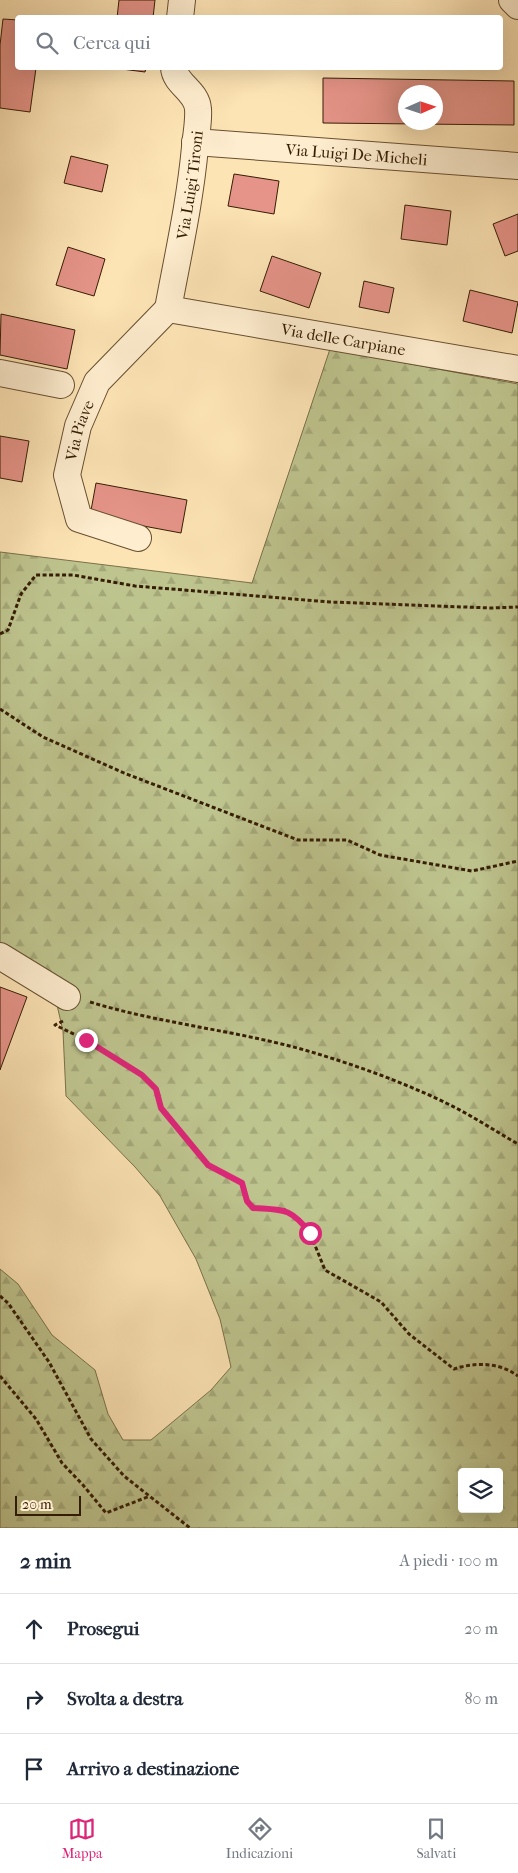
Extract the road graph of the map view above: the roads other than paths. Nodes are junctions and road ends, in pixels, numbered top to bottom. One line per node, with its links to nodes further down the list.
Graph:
1 (182, 0): 4 (street)
2 (512, 0): 3 (street)
3 (518, 6)
4 (180, 15)
5 (174, 70): 6 (street, Via Luigi Tironi)
6 (195, 142): 7 (street, Via Luigi De Micheli); 8 (street, Via Luigi Tironi)
7 (518, 166)
8 (168, 309): 9 (street, Via delle Carpiane); 12 (street, Via Piave)
9 (518, 369)
10 (0, 373): 11 (street)
11 (61, 385)
12 (138, 538)
13 (0, 956): 14 (street)
14 (67, 997)

